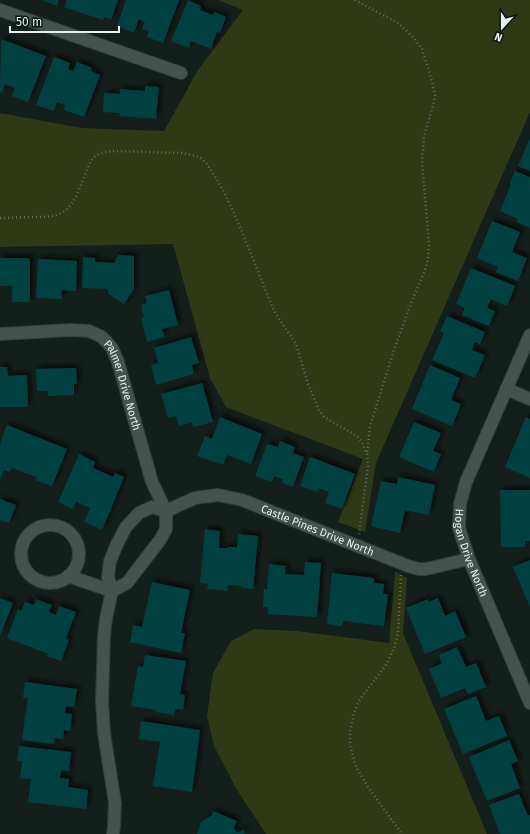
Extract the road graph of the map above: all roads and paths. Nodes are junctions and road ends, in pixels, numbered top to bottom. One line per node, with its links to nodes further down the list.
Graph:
1 (355, 0): 9 (path)
2 (0, 10): 3 (street)
3 (181, 73)
4 (0, 218): 9 (path)
5 (0, 334): 10 (street, Palmer Drive North)
6 (530, 334): 7 (street, Hogan Drive North)
7 (506, 389): 8 (street); 12 (street, Hogan Drive North)
8 (530, 399)
9 (367, 454): 11 (path)
10 (166, 511): 12 (street, Castle Pines Drive North); 15 (street); 15 (street, Castle Pines Drive North)
11 (360, 538)
12 (469, 559): 16 (street, Hogan Drive North)
13 (401, 573): 18 (path)
14 (68, 576): 14 (street); 15 (street)
15 (112, 591): 17 (street, Castle Pines Drive North)
16 (530, 704)
17 (113, 834)
18 (402, 834)

